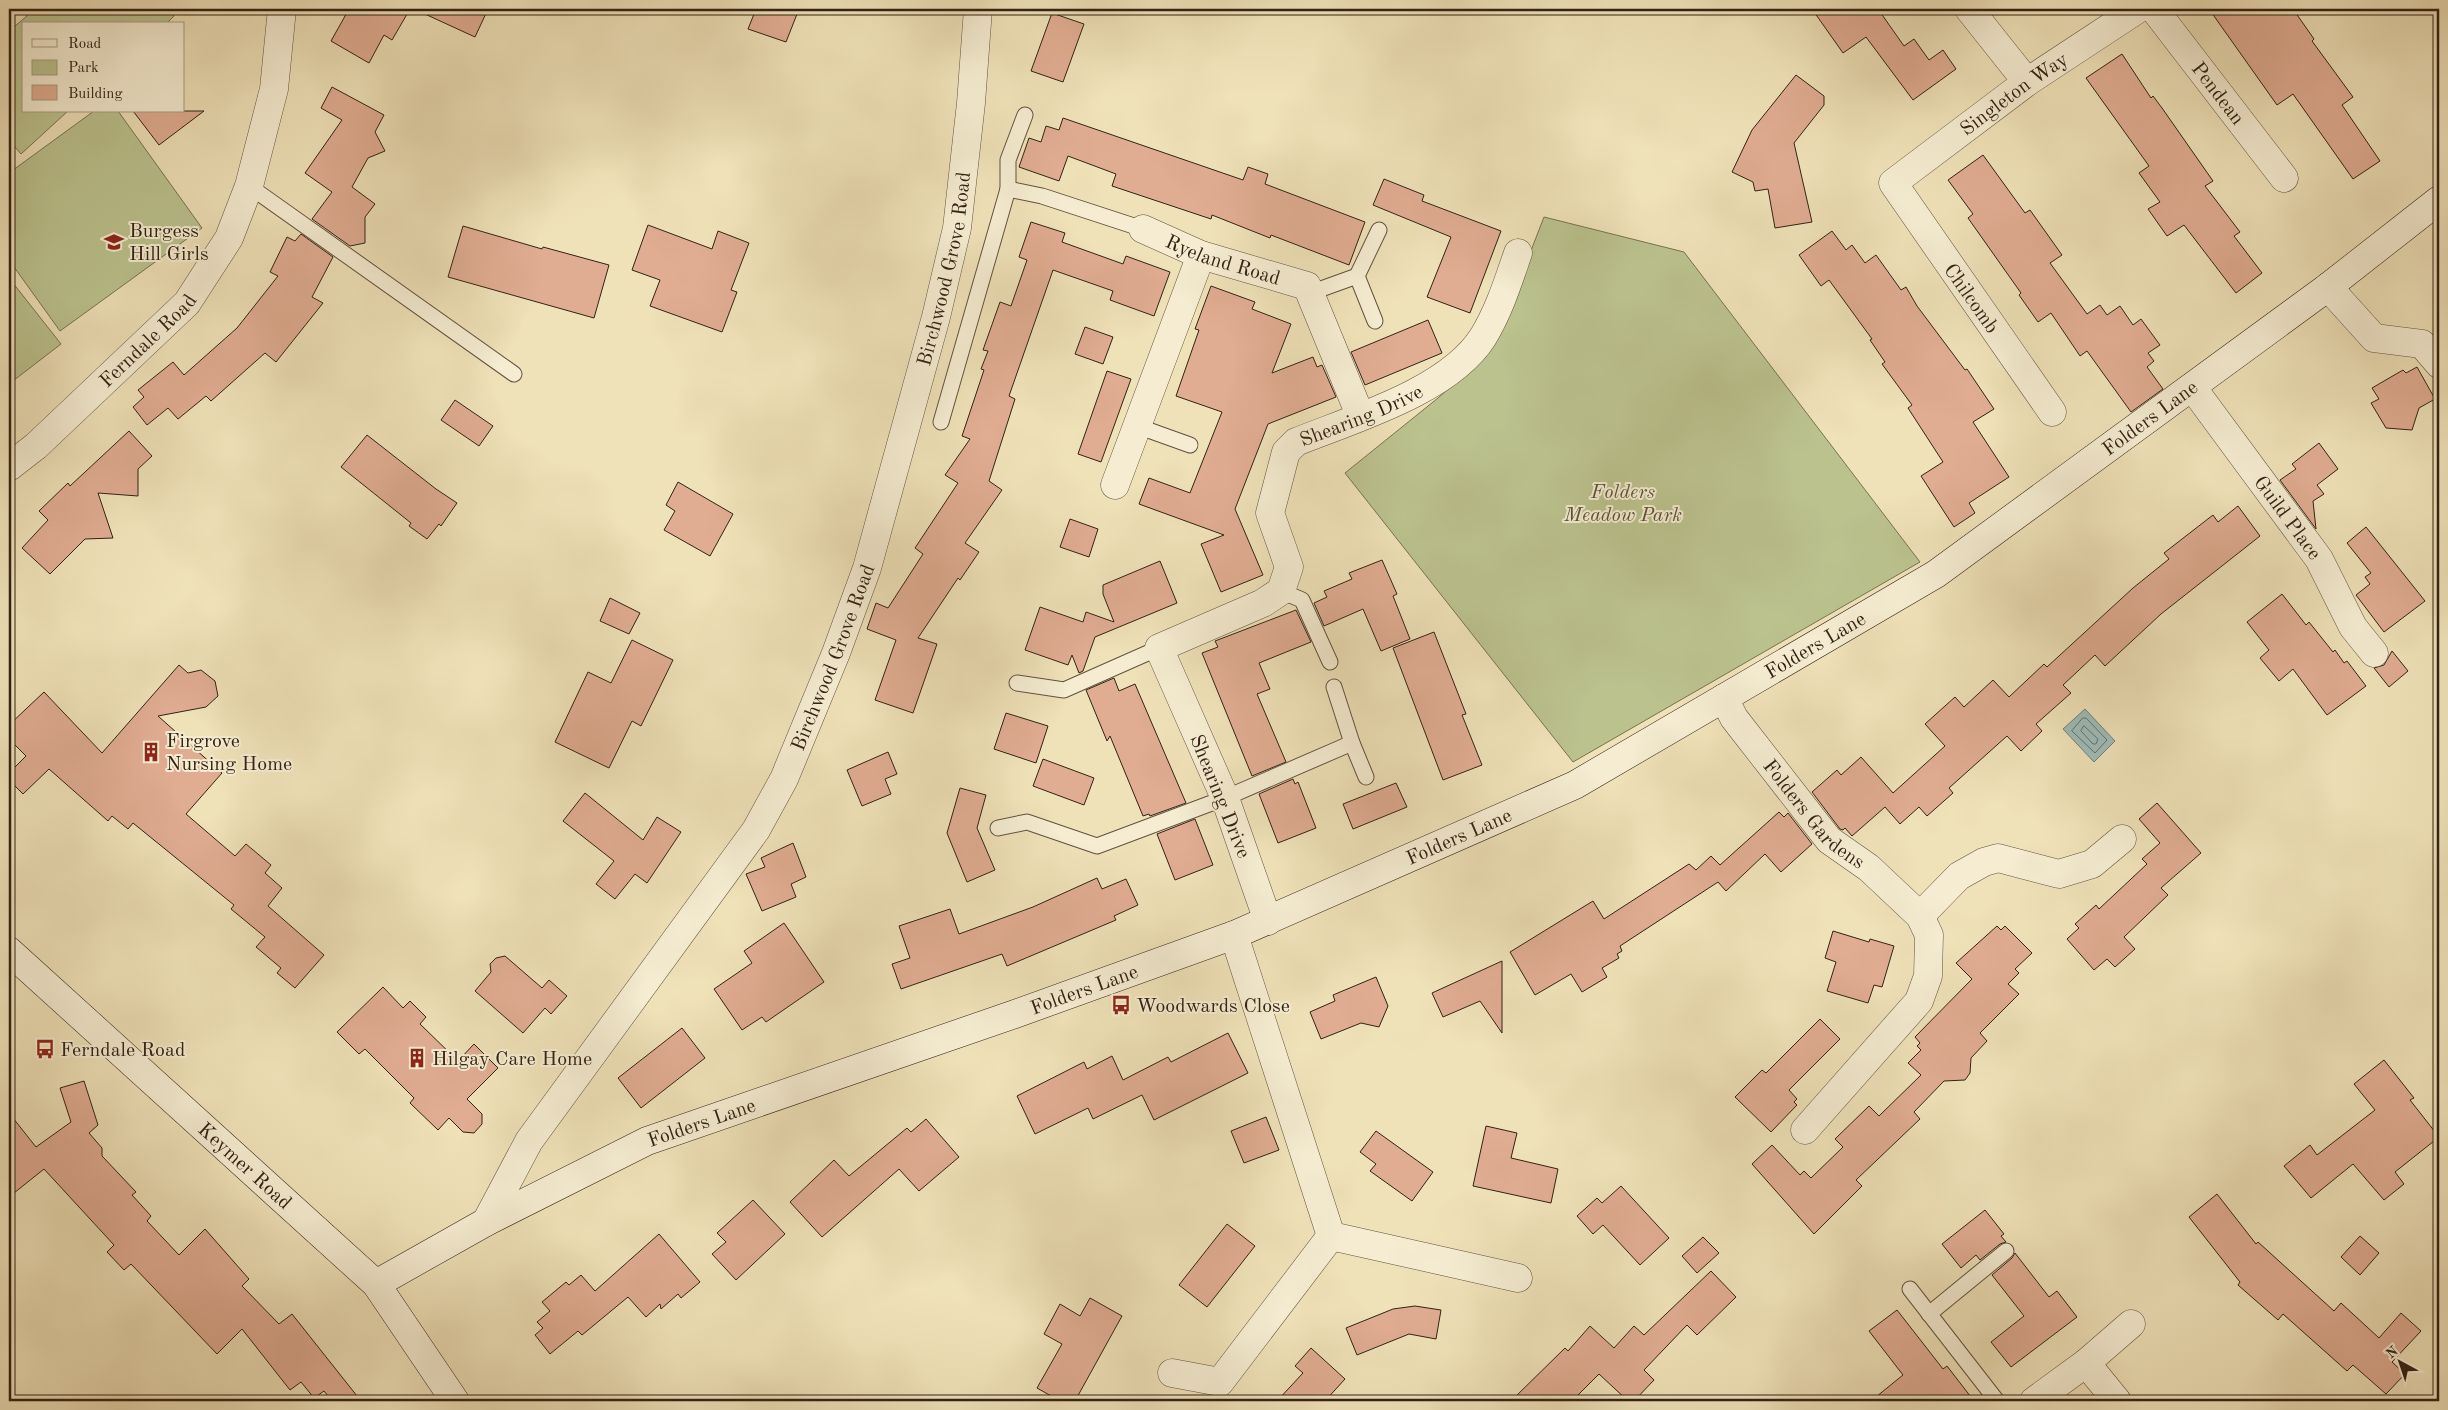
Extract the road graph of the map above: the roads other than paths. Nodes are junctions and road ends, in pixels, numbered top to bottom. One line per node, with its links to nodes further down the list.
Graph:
1 (282, 9): 10 (street, Ferndale Road)
2 (978, 9): 48 (street, Birchwood Grove Road)
3 (1969, 9): 6 (street)
4 (2138, 9): 6 (street, Singleton Way)
5 (2154, 9): 8 (street, Pendean)
6 (2027, 82): 9 (street, Singleton Way)
7 (1025, 115): 11 (lane)
8 (2284, 178)
9 (1893, 183): 24 (street, Chilcomb)
10 (249, 186): 22 (lane); 29 (street, Ferndale Road)
11 (1008, 189): 13 (lane, Ryeland Road); 26 (lane)
12 (2439, 200): 18 (street, Folders Lane)
13 (1143, 228): 16 (street, Ryeland Road)
14 (1379, 230): 17 (lane)
15 (1518, 253): 25 (street, Shearing Drive)
16 (1202, 255): 19 (street, Ryeland Road); 27 (street)
17 (1357, 276): 19 (lane); 20 (lane)
18 (2328, 287): 21 (street); 23 (street, Folders Lane)
19 (1310, 293): 25 (street)
20 (1375, 321)
21 (2439, 364)
22 (514, 374)
23 (2192, 387): 33 (street, Guild Place); 37 (street, Folders Lane)
24 (2052, 412)
25 (1360, 416): 31 (street, Shearing Drive)
26 (942, 422)
27 (1137, 426): 28 (lane); 30 (street)
28 (1190, 445)
29 (9, 467)
30 (1115, 484)
31 (1281, 591): 32 (street); 34 (lane)
32 (1158, 648): 35 (lane); 40 (street, Shearing Drive)
33 (2374, 654)
34 (1330, 662)
35 (1017, 683)
36 (1334, 687): 38 (lane)
37 (1724, 698): 43 (street, Folders Gardens); 44 (street, Folders Lane)
38 (1352, 743): 39 (lane); 40 (lane)
39 (1366, 776)
40 (1225, 798): 41 (lane); 44 (street, Shearing Drive)
41 (998, 828)
42 (2122, 839): 43 (street)
43 (1920, 916): 47 (street, Folders Gardens)
44 (1268, 921): 45 (street, Folders Lane)
45 (1234, 935): 48 (street, Folders Lane); 49 (street)
46 (9, 951): 52 (street, Keymer Road)
47 (1805, 1130)
48 (486, 1222): 52 (street, Folders Lane)
49 (1331, 1236): 51 (street); 58 (street)
50 (2006, 1251): 54 (lane)
51 (1518, 1278)
52 (376, 1284): 59 (street, Keymer Road)
53 (1910, 1289): 54 (lane)
54 (1929, 1314): 60 (lane)
55 (2131, 1324): 56 (street)
56 (2086, 1362): 61 (street); 62 (street)
57 (1172, 1373): 58 (street)
58 (1223, 1392)
59 (456, 1401)
60 (1997, 1401)
61 (2034, 1401)
62 (2117, 1401)

